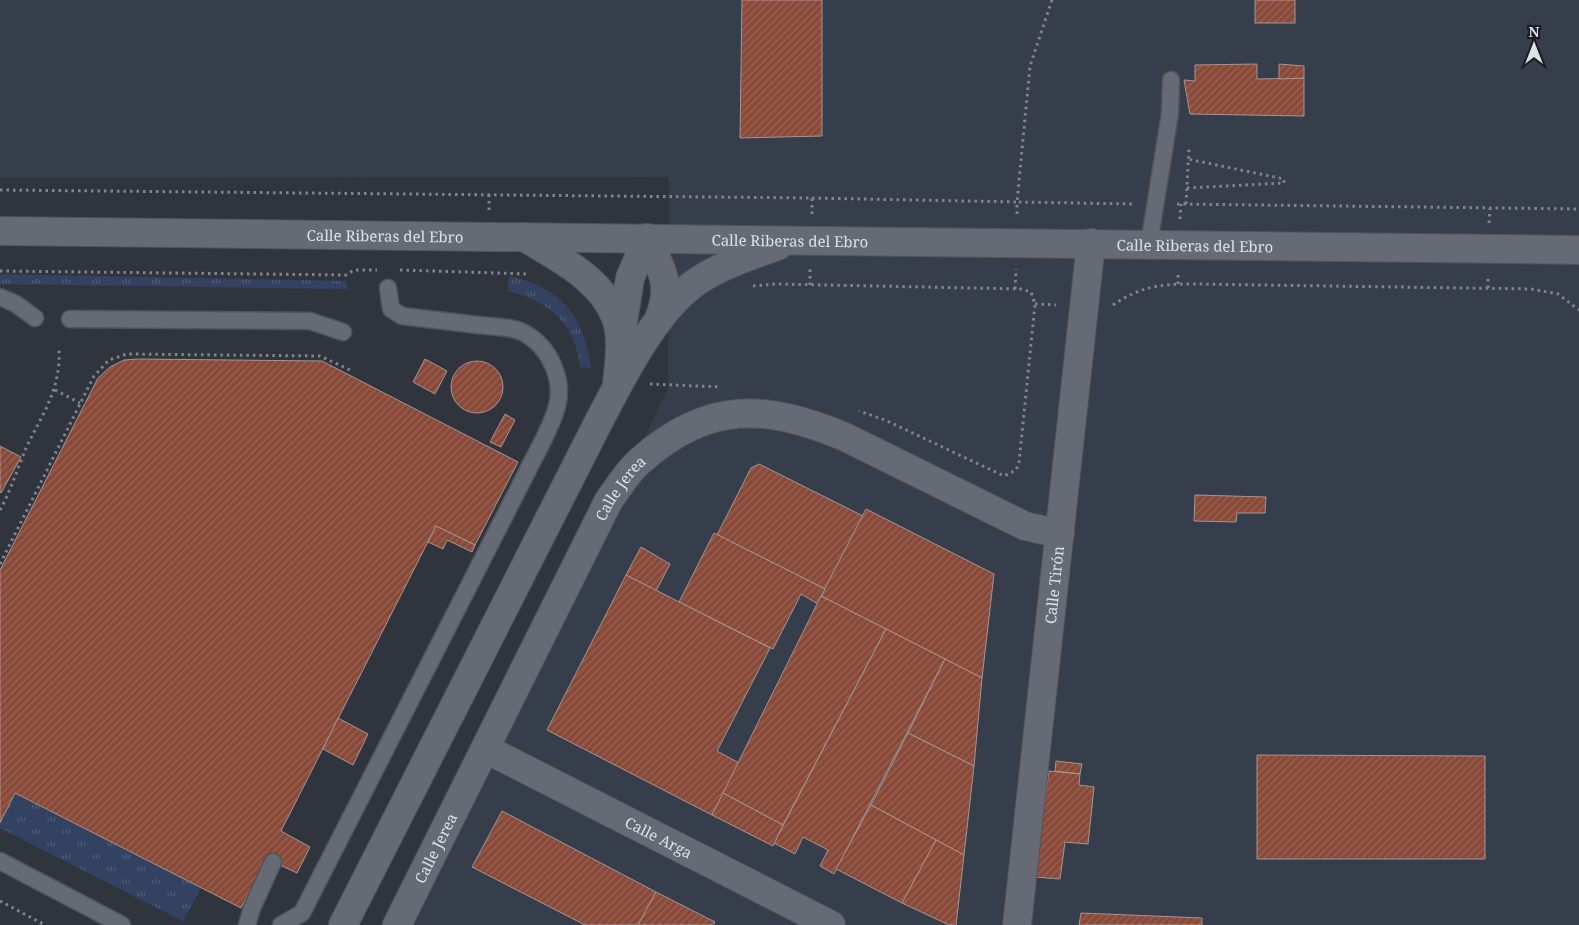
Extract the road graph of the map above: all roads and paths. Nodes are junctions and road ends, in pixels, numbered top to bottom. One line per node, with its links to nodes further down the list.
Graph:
1 (1052, 0): 5 (path)
2 (1171, 80): 5 (lane)
3 (1187, 188): 3 (path); 6 (path)
4 (0, 190): 11 (path)
5 (1155, 204): 6 (path); 13 (lane)
6 (1186, 204): 7 (path)
7 (1579, 209)
8 (0, 231): 9 (street, Calle Riberas del Ebro)
9 (524, 237): 10 (street, Calle Riberas del Ebro); 28 (street)
10 (647, 238): 11 (street, Calle Riberas del Ebro); 26 (street); 28 (street)
11 (804, 240): 12 (street, Calle Riberas del Ebro); 26 (street)
12 (1091, 243): 13 (street, Calle Riberas del Ebro); 38 (street, Calle Tirón)
13 (1149, 244): 14 (street, Calle Riberas del Ebro)
14 (1579, 250)
15 (385, 270): 17 (path)
16 (394, 270): 18 (path)
17 (0, 271)
18 (535, 276)
19 (750, 286): 36 (path)
20 (388, 288): 47 (lane)
21 (0, 298): 24 (lane)
22 (1110, 307): 23 (path)
23 (1579, 310)
24 (35, 318)
25 (70, 319): 27 (lane)
26 (653, 331): 32 (street)
27 (343, 332)
28 (620, 345): 32 (street)
29 (59, 348): 34 (path)
30 (352, 371): 35 (path)
31 (644, 383): 33 (path)
32 (617, 387): 48 (street)
33 (723, 387)
34 (55, 390): 35 (path); 37 (path)
35 (80, 403): 39 (path)
36 (852, 408)
37 (0, 510)
38 (1060, 534): 40 (street, Calle Jerea); 51 (street, Calle Tirón)
39 (0, 564)
40 (486, 749): 49 (street, Calle Jerea); 50 (street, Calle Arga)
41 (0, 862): 45 (lane)
42 (273, 862): 46 (lane)
43 (0, 901): 44 (path)
44 (45, 925)
45 (122, 925)
46 (247, 925)
47 (281, 925)
48 (343, 925)
49 (397, 925)
50 (831, 925)
51 (1017, 925)

